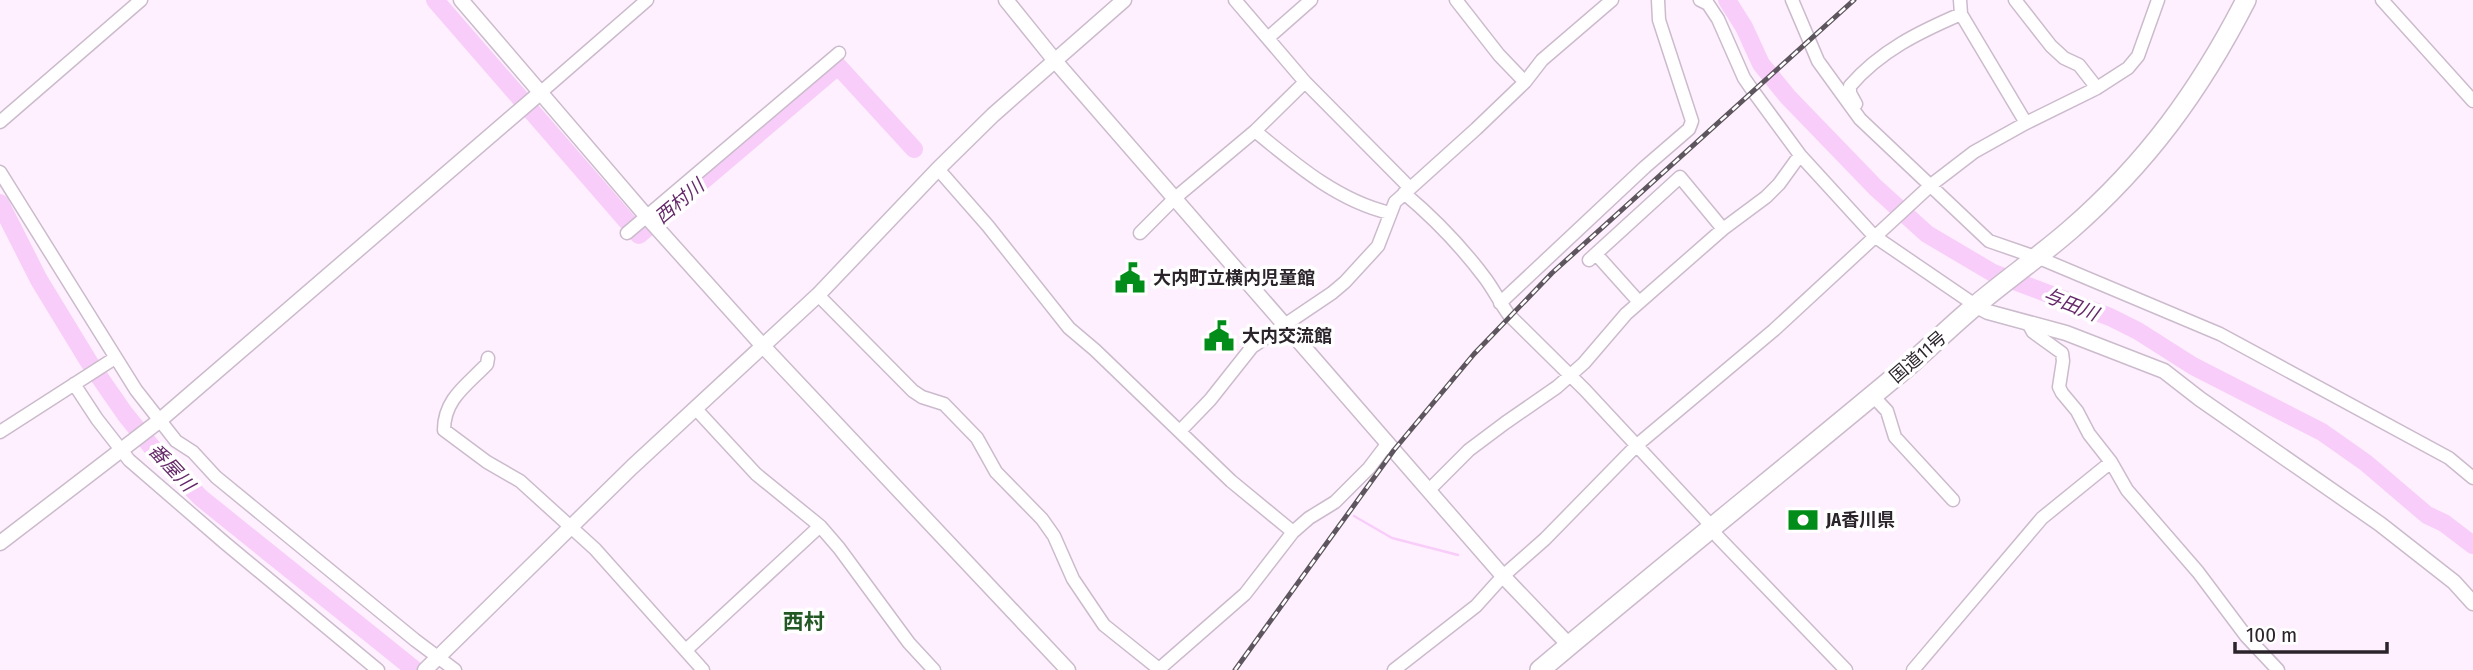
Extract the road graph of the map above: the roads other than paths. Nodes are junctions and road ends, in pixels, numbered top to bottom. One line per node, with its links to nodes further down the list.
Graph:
1 (141, 0): 29 (street)
2 (461, 0): 26 (street)
3 (647, 0): 26 (street)
4 (1006, 0): 22 (street)
5 (1124, 0): 22 (street)
6 (1235, 0): 20 (street)
7 (1311, 0): 20 (street)
8 (1456, 0): 24 (street)
9 (1612, 0): 24 (street)
10 (1671, 0): 18 (street)
11 (1700, 0): 32 (street)
12 (1792, 0): 28 (street)
13 (1960, 0): 19 (street)
14 (2015, 0): 25 (street)
15 (2158, 0): 25 (street)
16 (2246, 0): 44 (highway, 国道11号)
17 (2383, 0): 27 (street)
18 (1658, 5): 48 (street)
19 (1961, 14): 28 (street); 30 (street)
20 (1269, 37): 23 (street)
21 (839, 53): 39 (street)
22 (1056, 62): 33 (street); 37 (street)
23 (1305, 82): 31 (street); 36 (street)
24 (1525, 82): 36 (street)
25 (2097, 88): 30 (street)
26 (540, 93): 39 (street); 58 (street)
27 (2473, 101)
28 (1860, 119): 35 (street)
29 (0, 122)
30 (2026, 123): 35 (street)
31 (1255, 131): 37 (street); 38 (street)
32 (1800, 155): 40 (street); 43 (street)
33 (937, 169): 45 (street); 59 (street)
34 (0, 172): 53 (street)
35 (1929, 187): 43 (street); 44 (street)
36 (1407, 190): 38 (street); 48 (street)
37 (1175, 198): 42 (street); 50 (street)
38 (1390, 213): 50 (street)
39 (648, 218): 41 (street); 51 (street)
40 (1723, 229): 47 (street); 47 (street)
41 (627, 233)
42 (1140, 233)
43 (1877, 233): 46 (street); 62 (street)
44 (2031, 260): 46 (highway, 国道11号); 65 (street)
45 (818, 295): 51 (street); 84 (street)
46 (1982, 300): 49 (street); 56 (highway, 国道11号)
47 (1639, 302): 54 (street)
48 (1500, 303): 54 (street)
49 (2028, 323): 64 (street); 74 (street)
50 (1284, 324): 59 (street); 61 (street)
51 (763, 346): 57 (street); 83 (street)
52 (488, 358): 69 (street)
53 (114, 359): 55 (street); 58 (street)
54 (1570, 376): 62 (street); 66 (street)
55 (75, 383): 60 (street); 63 (street)
56 (1872, 395): 67 (street); 70 (highway, 国道11号)
57 (695, 408): 68 (street); 69 (street)
58 (157, 422): 63 (street); 77 (street)
59 (1180, 431): 71 (street)
60 (0, 432)
61 (1388, 443): 66 (street); 71 (street)
62 (1637, 445): 70 (street); 73 (street)
63 (124, 449): 72 (street); 79 (street)
64 (2111, 462): 87 (street); 88 (street)
65 (2473, 478)
66 (1430, 489): 73 (street)
67 (1953, 500)
68 (820, 526): 76 (street); 82 (street)
69 (570, 527): 76 (street); 77 (street)
70 (1711, 528): 75 (highway, 国道11号); 86 (street)
71 (1293, 532): 84 (street)
72 (0, 543)
73 (1503, 576): 75 (street); 78 (street)
74 (2473, 603)
75 (1569, 646): 85 (highway, 国道11号)
76 (687, 650): 81 (street)
77 (432, 663): 80 (street)
78 (1399, 668)
79 (378, 670)
80 (455, 670)
81 (703, 670)
82 (934, 670)
83 (1068, 670)
84 (1158, 670)
85 (1540, 670)
86 (1846, 670)
87 (1913, 670)
88 (2278, 670)

